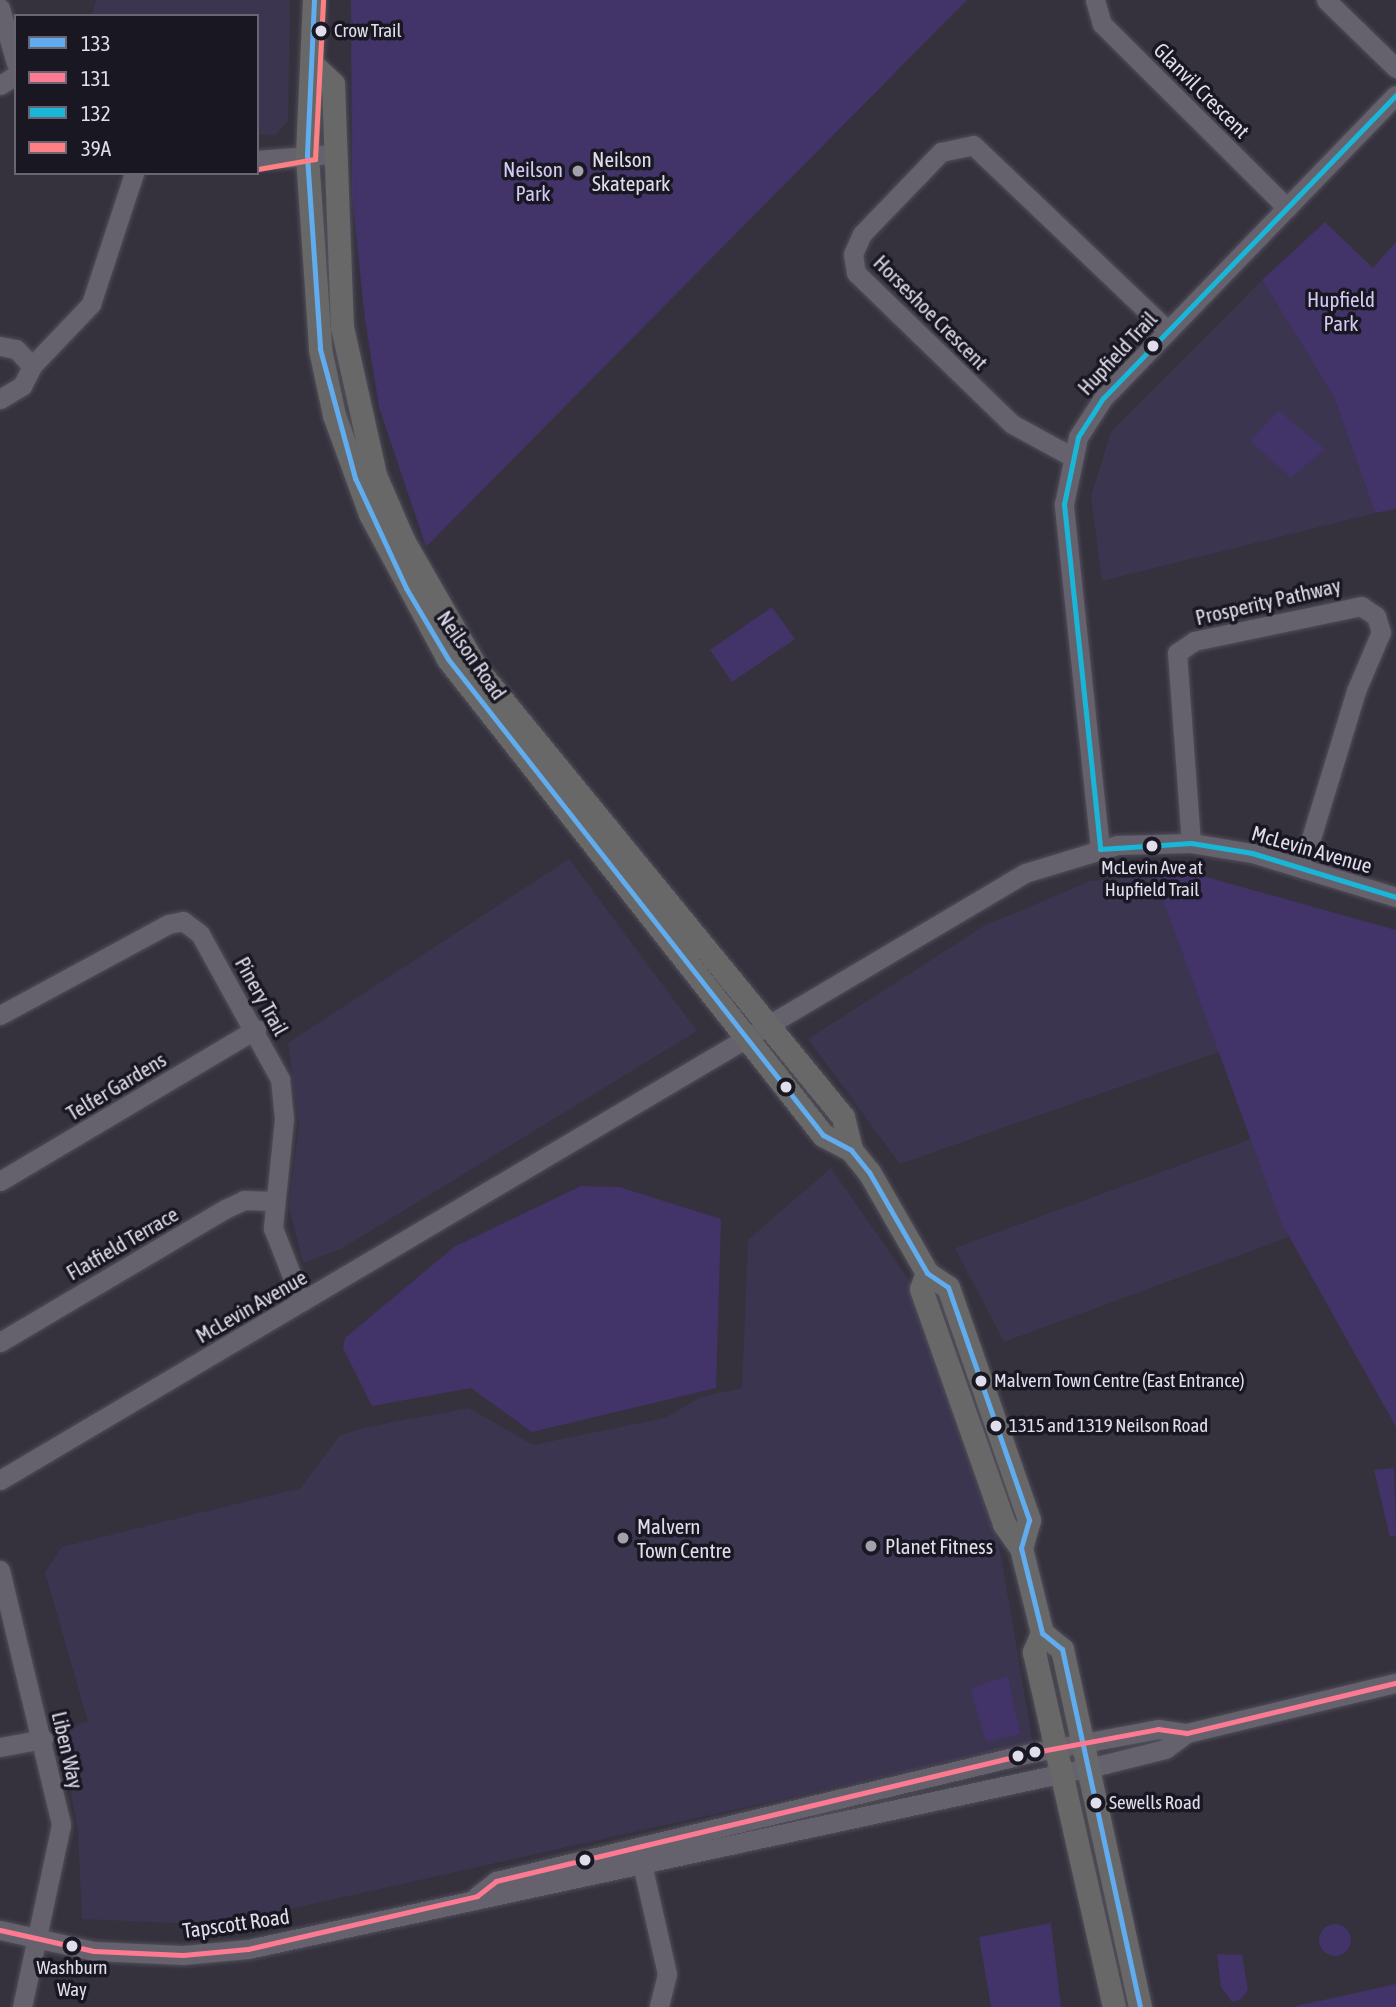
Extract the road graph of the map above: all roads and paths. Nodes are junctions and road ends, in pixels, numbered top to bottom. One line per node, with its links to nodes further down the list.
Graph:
1 (314, 0): 6 (main road, Neilson Road)
2 (1095, 0): 13 (street, Glanvil Crescent)
3 (1326, 0): 7 (street)
4 (0, 8): 5 (street)
5 (14, 56)
6 (314, 66): 9 (main road, Neilson Road); 10 (main road, Neilson Road)
7 (1396, 68)
8 (1396, 95): 13 (street, Hupfield Trail)
9 (333, 154): 10 (street); 19 (main road, Neilson Road)
10 (307, 156): 11 (street); 19 (main road, Neilson Road)
11 (259, 159)
12 (133, 175): 16 (street)
13 (1287, 208): 14 (street, Hupfield Trail)
14 (1168, 331): 18 (street, Hupfield Trail); 18 (street, Horseshoe Crescent)
15 (0, 346): 16 (street)
16 (32, 366): 17 (street)
17 (0, 399)
18 (1071, 456): 21 (street, Hupfield Trail)
19 (379, 510): 25 (main road, Neilson Road)
20 (1191, 843): 21 (street, McLevin Avenue); 22 (street, McLevin Avenue); 22 (street, Prosperity Pathway)
21 (1100, 849): 25 (street, McLevin Avenue)
22 (1302, 868): 23 (street, McLevin Avenue)
23 (1396, 897)
24 (0, 1015): 26 (street, Pinery Trail)
25 (757, 1029): 29 (main road, Neilson Road); 30 (street, McLevin Avenue)
26 (256, 1030): 27 (street, Telfer Gardens); 28 (street, Pinery Trail)
27 (0, 1181)
28 (272, 1201): 30 (street, Pinery Trail); 31 (street, Flatfield Terrace)
29 (927, 1273): 32 (main road, Neilson Road); 33 (main road, Neilson Road)
30 (302, 1302): 34 (street, McLevin Avenue)
31 (0, 1342)
32 (991, 1402): 33 (main road); 35 (main road, Neilson Road)
33 (969, 1409): 35 (main road, Neilson Road)
34 (0, 1480)
35 (1021, 1548): 37 (main road, Neilson Road)
36 (2, 1580): 40 (street, Liben Way)
37 (1042, 1633): 41 (main road, Neilson Road); 43 (main road, Neilson Road)
38 (1396, 1683): 39 (street)
39 (1187, 1733): 41 (street); 44 (street)
40 (43, 1739): 42 (street); 49 (street, Liben Way)
41 (1083, 1744): 43 (street, Tapscott Road); 44 (main road, Neilson Road)
42 (0, 1747)
43 (1056, 1760): 44 (street, Tapscott Road); 45 (street, Tapscott Road); 47 (main road, Neilson Road)
44 (1087, 1767): 46 (main road, Neilson Road)
45 (641, 1857): 49 (street, Tapscott Road); 51 (street)
46 (1108, 1874): 47 (main road); 53 (main road, Neilson Road)
47 (1084, 1879): 52 (main road, Neilson Road)
48 (0, 1930): 49 (street, Tapscott Road)
49 (41, 1943): 50 (street)
50 (22, 2007)
51 (659, 2007)
52 (1114, 2007)
53 (1140, 2007)

